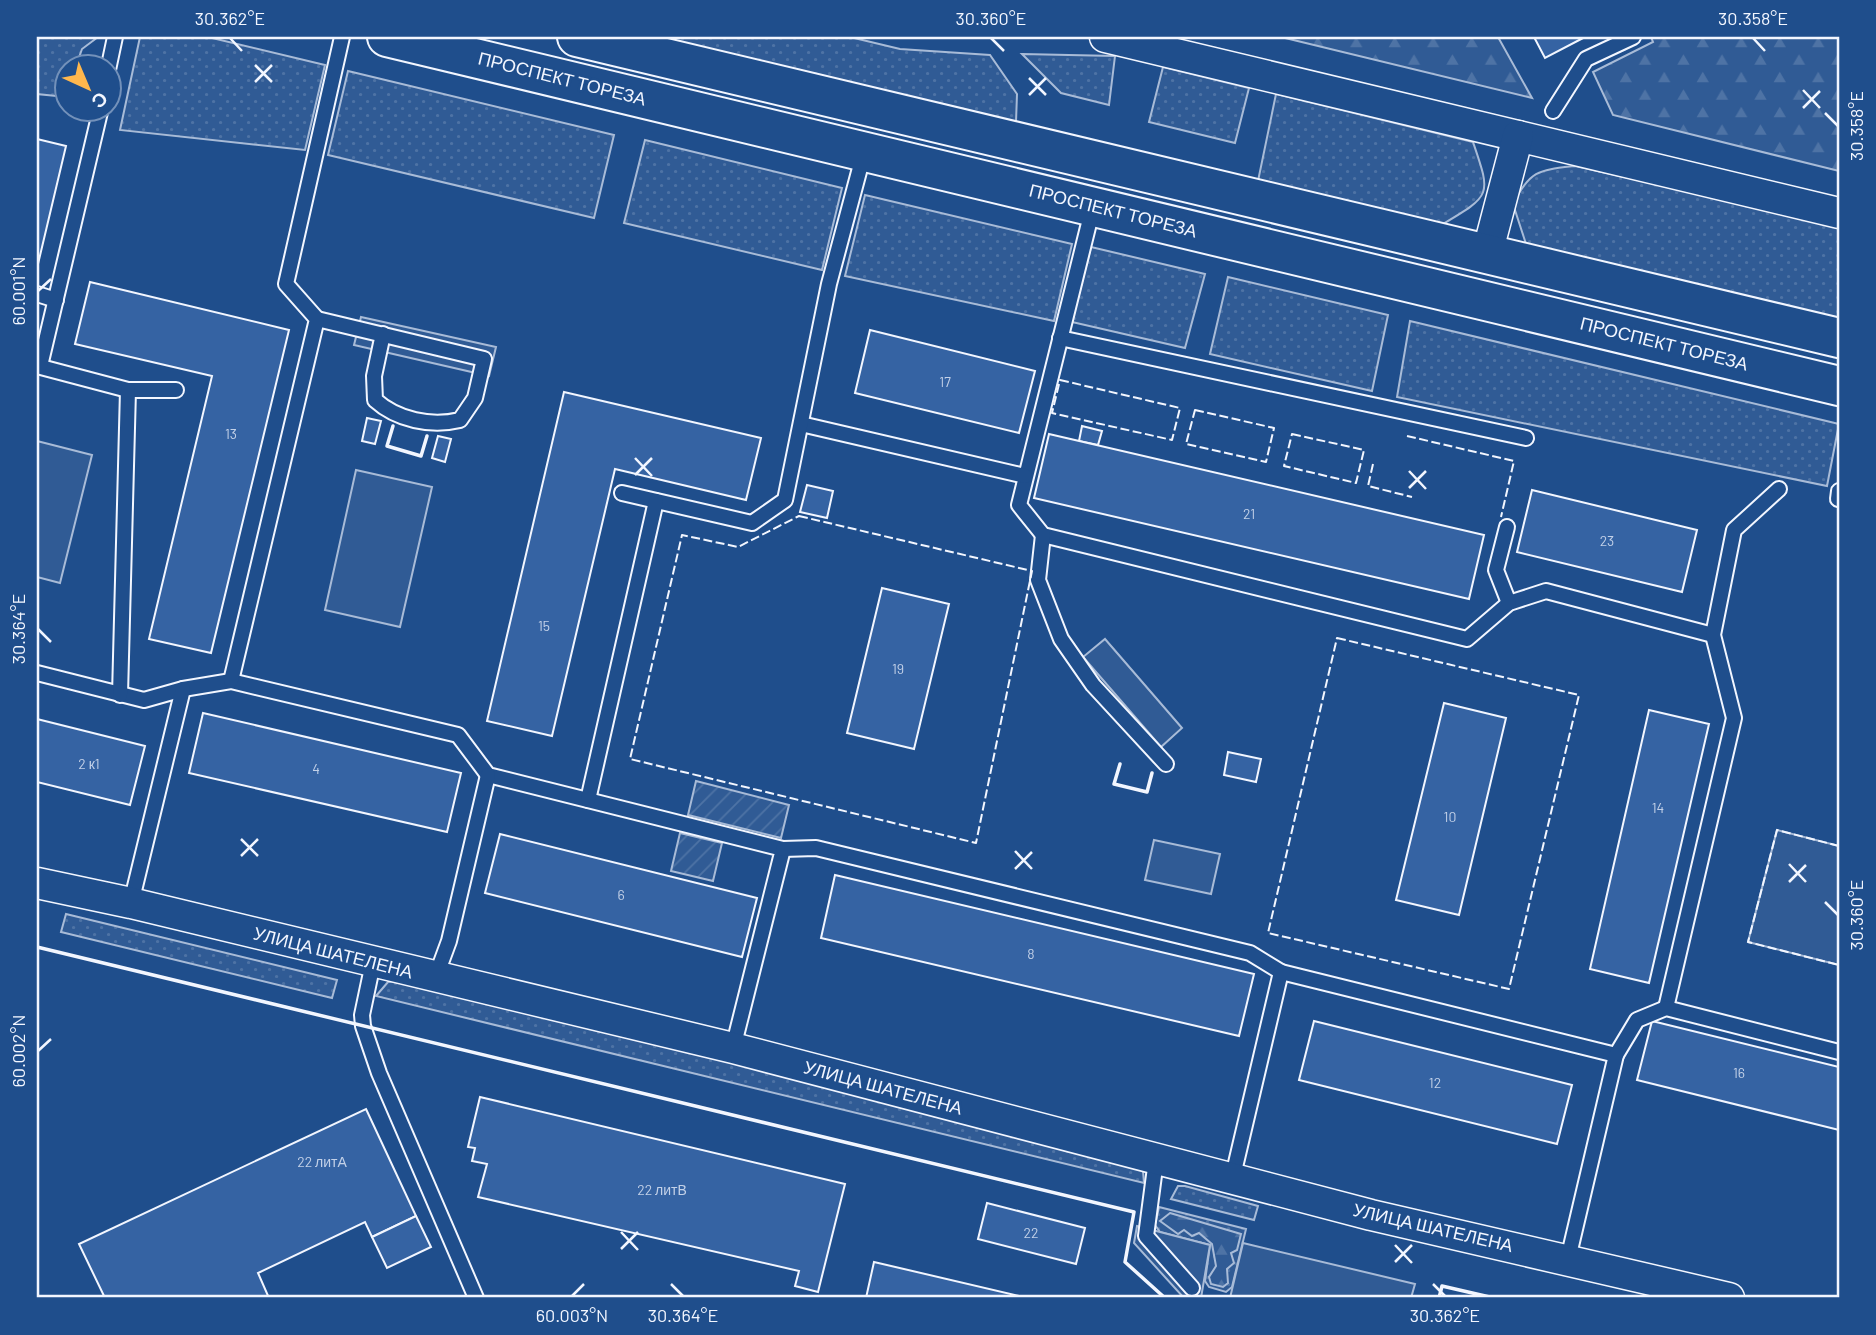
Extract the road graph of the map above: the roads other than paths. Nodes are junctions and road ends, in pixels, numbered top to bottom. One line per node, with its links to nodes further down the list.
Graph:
1 (342, 37): 15 (lane)
2 (387, 37): 9 (main road, ПРОСПЕКТ ТОРЕЗА)
3 (577, 37): 12 (main road)
4 (1105, 37): 8 (street)
5 (1633, 37): 6 (lane)
6 (1553, 111)
7 (98, 122): 14 (lane)
8 (1518, 136): 11 (street); 12 (street)
9 (864, 152): 10 (main road, ПРОСПЕКТ ТОРЕЗА); 23 (lane)
10 (1093, 206): 17 (lane); 20 (main road, ПРОСПЕКТ ТОРЕЗА)
11 (1839, 213)
12 (1487, 254): 18 (main road)
13 (37, 294): 14 (lane)
14 (56, 300): 19 (lane)
15 (317, 319): 16 (lane); 34 (lane)
16 (383, 334): 16 (lane)
17 (1060, 338): 24 (lane); 25 (lane)
18 (1839, 338)
19 (38, 366): 21 (lane)
20 (1839, 386)
21 (128, 390): 22 (lane); 36 (lane)
22 (176, 390)
23 (801, 424): 25 (lane); 28 (lane)
24 (1526, 438)
25 (1025, 475): 30 (lane)
26 (1779, 489): 32 (lane)
27 (622, 493): 28 (lane)
28 (656, 501): 39 (lane)
29 (1507, 527): 31 (lane)
30 (1042, 536): 31 (lane); 37 (lane)
31 (1509, 603): 32 (lane)
32 (1713, 635): 46 (lane)
33 (37, 673): 36 (lane)
34 (231, 681): 35 (lane); 38 (lane)
35 (183, 689): 36 (lane); 42 (lane)
36 (120, 695)
37 (1166, 764)
38 (488, 775): 39 (lane); 45 (lane)
39 (587, 800): 40 (lane)
40 (783, 849): 44 (lane); 47 (lane)
41 (37, 883): 42 (street, УЛИЦА ШАТЕЛЕНА)
42 (131, 903): 43 (street, УЛИЦА ШАТЕЛЕНА)
43 (373, 963): 45 (street, УЛИЦА ШАТЕЛЕНА); 54 (lane)
44 (1281, 972): 49 (lane); 51 (lane)
45 (435, 979): 47 (street, УЛИЦА ШАТЕЛЕНА)
46 (1666, 1008): 48 (lane); 49 (lane)
47 (733, 1048): 50 (street, УЛИЦА ШАТЕЛЕНА)
48 (1839, 1052)
49 (1616, 1055): 52 (lane)
50 (1156, 1160): 51 (street, УЛИЦА ШАТЕЛЕНА); 53 (lane)
51 (1232, 1180): 52 (street, УЛИЦА ШАТЕЛЕНА)
52 (1568, 1259): 55 (street, УЛИЦА ШАТЕЛЕНА)
53 (1192, 1288)
54 (476, 1298)
55 (1729, 1298)

